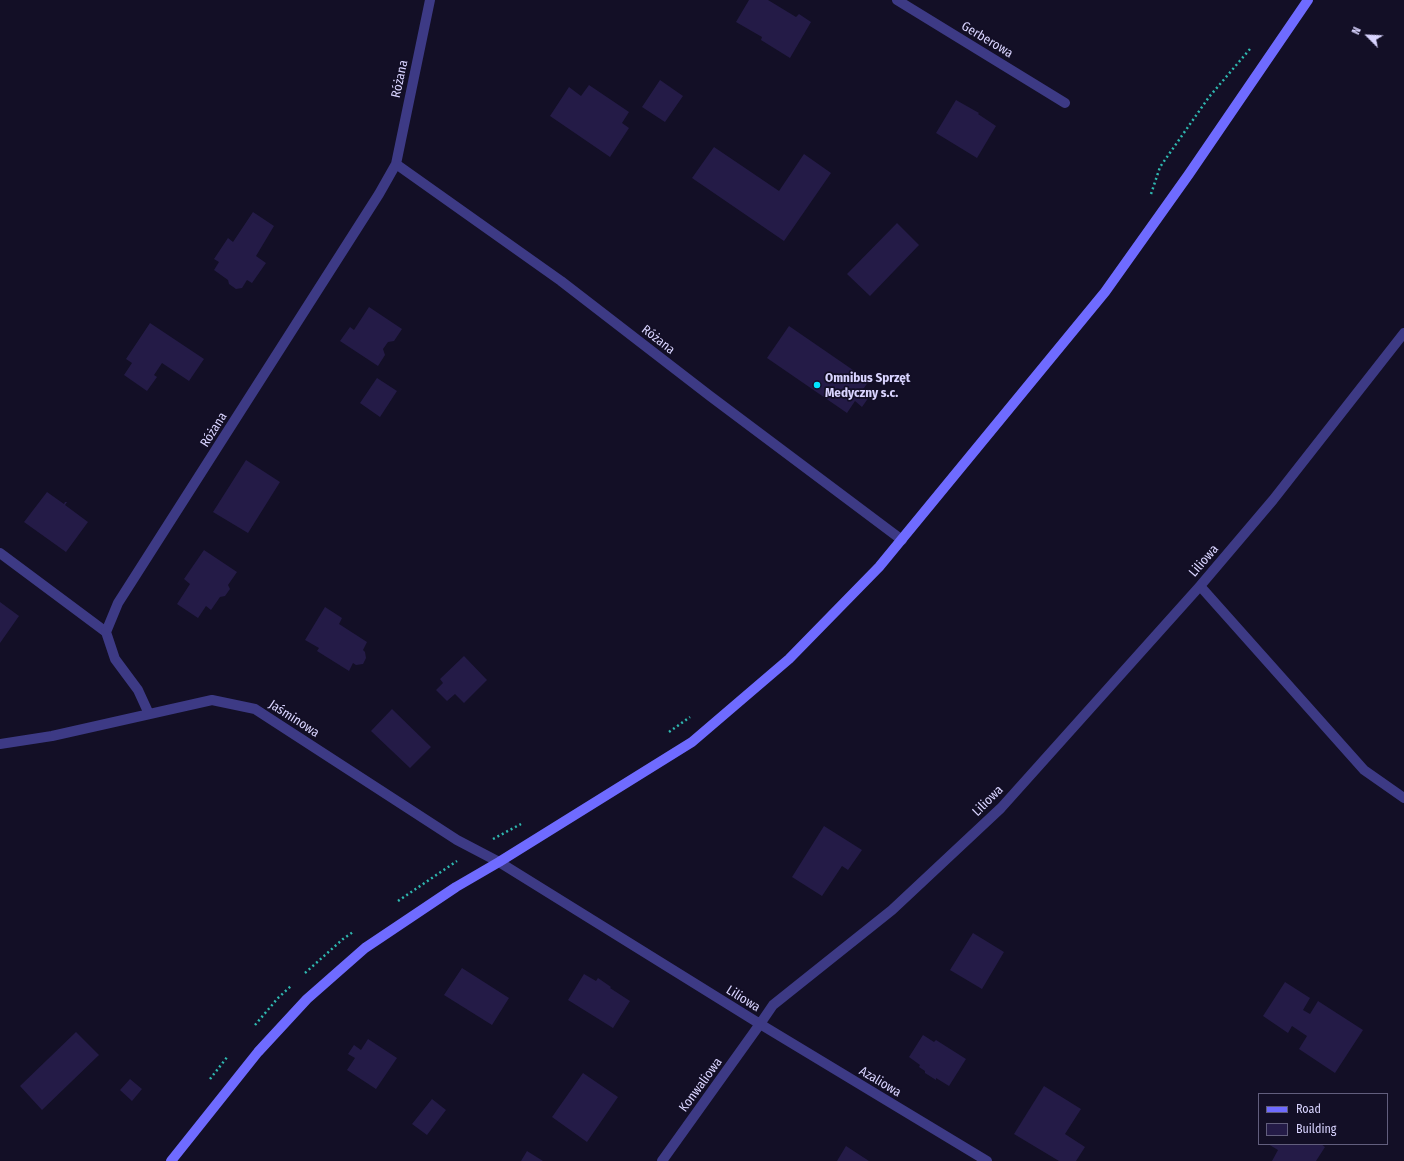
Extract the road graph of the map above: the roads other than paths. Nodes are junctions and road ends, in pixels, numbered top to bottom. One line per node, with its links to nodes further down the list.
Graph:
1 (430, 0): 5 (street, Różana)
2 (896, 0): 4 (street, Gerberowa)
3 (1308, 0): 7 (street)
4 (1065, 103)
5 (396, 164): 7 (street, Różana); 10 (street, Różana)
6 (1404, 333): 9 (street, Liliowa)
7 (902, 540): 14 (street)
8 (0, 553): 10 (street)
9 (1200, 586): 13 (street); 15 (street, Liliowa)
10 (106, 632): 11 (street)
11 (149, 714): 12 (street, Jaśminowa); 14 (street, Jaśminowa)
12 (0, 744)
13 (1404, 798)
14 (499, 862): 15 (street, Liliowa); 16 (street)
15 (760, 1024): 17 (street, Konwaliowa); 18 (street, Azaliowa)
16 (171, 1161)
17 (662, 1161)
18 (987, 1161)

